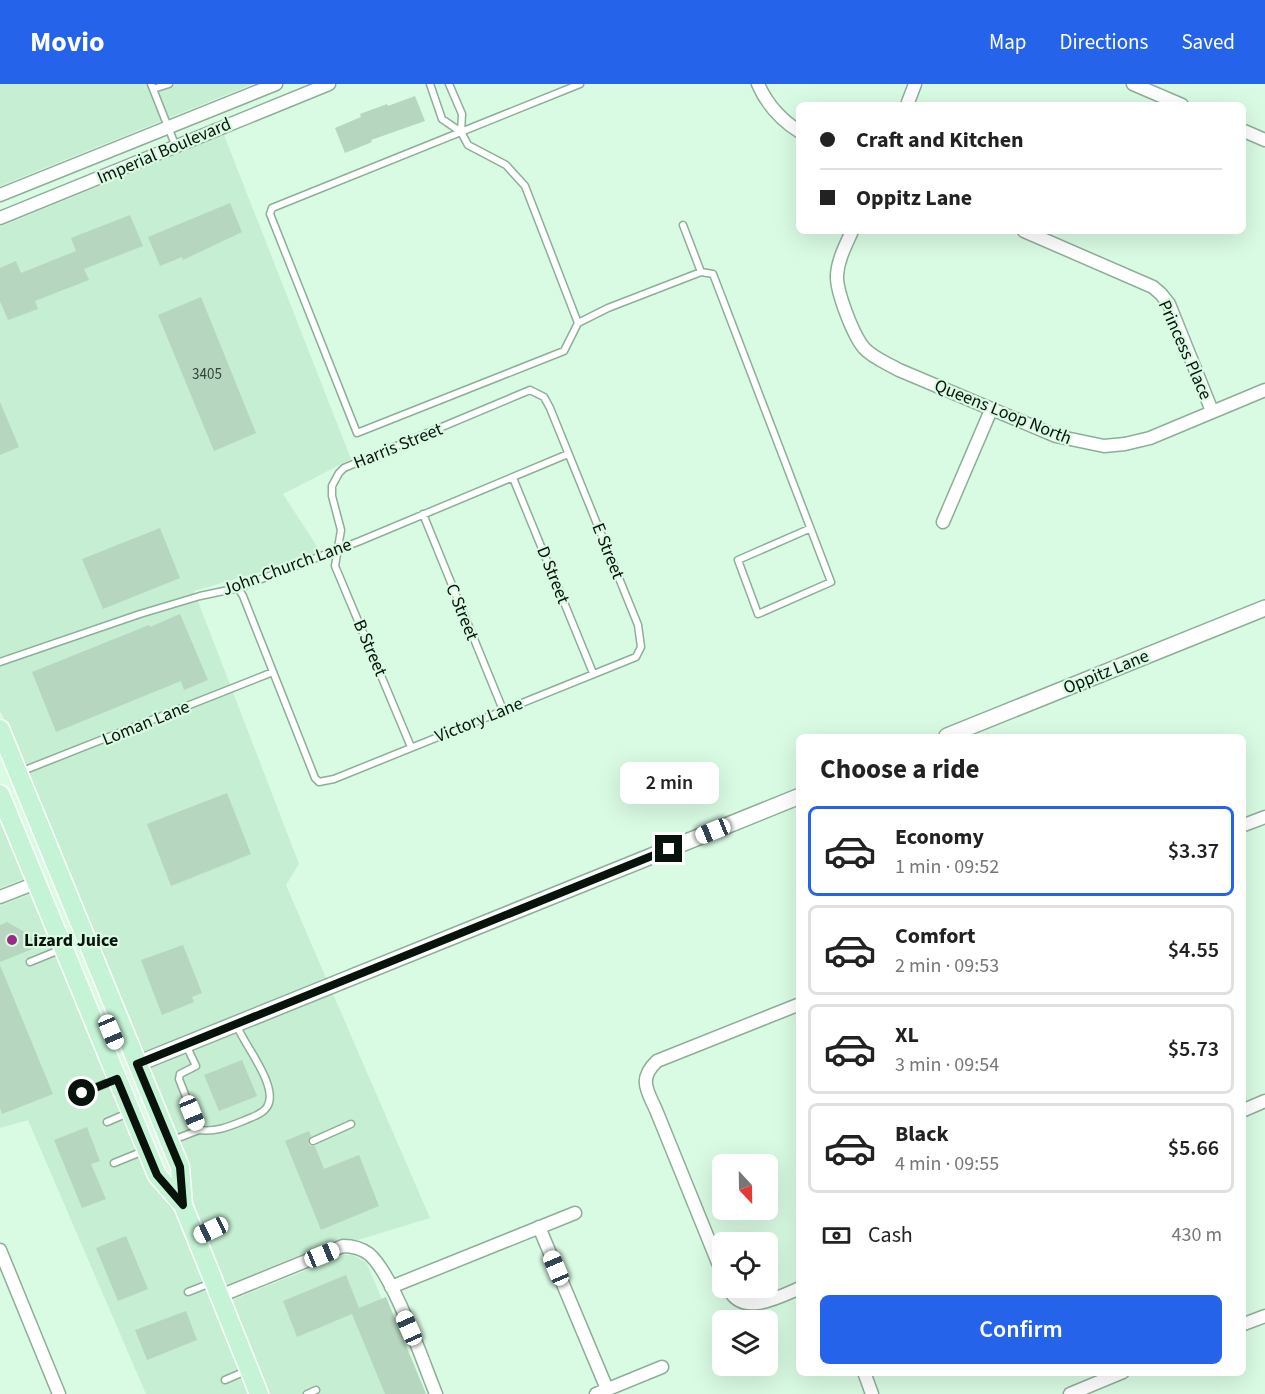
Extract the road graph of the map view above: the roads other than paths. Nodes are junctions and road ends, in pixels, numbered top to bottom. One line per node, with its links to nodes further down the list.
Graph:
1 (169, 84): 10 (lane)
2 (276, 84): 13 (street, Imperial Boulevard)
3 (329, 84): 18 (street, Imperial Boulevard)
4 (430, 84): 15 (lane)
5 (449, 84): 15 (lane)
6 (580, 84): 15 (lane)
7 (758, 84): 14 (street)
8 (915, 84): 11 (street)
9 (1133, 84): 12 (street)
10 (152, 87): 13 (lane)
11 (908, 102)
12 (1175, 102)
13 (168, 127): 18 (lane); 19 (street, Imperial Boulevard)
14 (796, 129)
15 (461, 132): 25 (lane); 25 (lane)
16 (1246, 132): 17 (street)
17 (1265, 141)
18 (176, 147): 20 (street, Imperial Boulevard)
19 (0, 195)
20 (0, 218)
21 (683, 225): 24 (lane)
22 (851, 234): 28 (street, Queens Loop North)
23 (1031, 234): 29 (street, Princess Place)
24 (701, 272): 25 (lane); 34 (lane)
25 (578, 323)
26 (530, 390): 30 (lane, E Street); 35 (lane, Harris Street)
27 (1265, 390): 29 (street, Queens Loop North)
28 (991, 410): 29 (street, Queens Loop North); 33 (street)
29 (1212, 411)
30 (568, 454): 31 (lane, John Church Lane); 38 (lane, E Street)
31 (513, 478): 32 (lane, John Church Lane); 41 (lane, D Street)
32 (423, 514): 35 (lane, John Church Lane); 42 (lane, C Street)
33 (943, 522)
34 (809, 529): 34 (lane)
35 (338, 548): 36 (lane, John Church Lane); 45 (lane, B Street)
36 (238, 588): 39 (lane, John Church Lane); 40 (lane)
37 (1265, 608): 44 (street, Oppitz Lane)
38 (640, 650): 41 (lane, Victory Lane)
39 (0, 662)
40 (273, 672): 45 (lane, Victory Lane); 46 (lane, Loman Lane)
41 (593, 673): 42 (lane, Victory Lane)
42 (503, 710): 45 (lane, Victory Lane)
43 (0, 729): 46 (main road)
44 (952, 734)
45 (411, 747)
46 (18, 773): 59 (main road)
47 (0, 794): 51 (main road)
48 (796, 798): 57 (street)
49 (1265, 817): 50 (street)
50 (1246, 824)
51 (36, 883): 52 (street); 53 (main road)
52 (0, 897)
53 (63, 948): 54 (lane); 55 (main road)
54 (30, 962)
55 (87, 1006): 59 (main road); 60 (main road)
56 (796, 1006): 75 (street)
57 (236, 1024): 58 (street); 67 (lane)
58 (186, 1044): 59 (street); 67 (lane)
59 (137, 1064): 69 (main road)
60 (117, 1079): 61 (lane); 64 (main road)
61 (82, 1093)
62 (1265, 1101): 63 (street)
63 (1246, 1109)
64 (131, 1112): 65 (lane); 70 (main road)
65 (107, 1122)
66 (351, 1125): 68 (lane)
67 (199, 1130): 69 (lane)
68 (313, 1141)
69 (170, 1142): 72 (main road)
70 (146, 1150): 71 (lane); 72 (main road)
71 (114, 1163)
72 (183, 1205): 78 (main road)
73 (575, 1213): 74 (street)
74 (539, 1227): 77 (street); 92 (street)
75 (712, 1248)
76 (0, 1250): 93 (street)
77 (391, 1287): 78 (street); 96 (street)
78 (217, 1289): 80 (lane); 87 (main road)
79 (796, 1290): 81 (street)
80 (188, 1292)
81 (778, 1296)
82 (736, 1298): 83 (street)
83 (773, 1298)
84 (1265, 1316): 85 (street)
85 (1246, 1323)
86 (662, 1367): 92 (street)
87 (250, 1370): 90 (lane); 94 (main road)
88 (865, 1376): 97 (street)
89 (1113, 1376): 98 (street)
90 (225, 1380)
91 (316, 1390): 95 (lane)
92 (602, 1391)
93 (58, 1394)
94 (260, 1394)
95 (307, 1394)
96 (436, 1394)
97 (872, 1394)
98 (1070, 1394)

